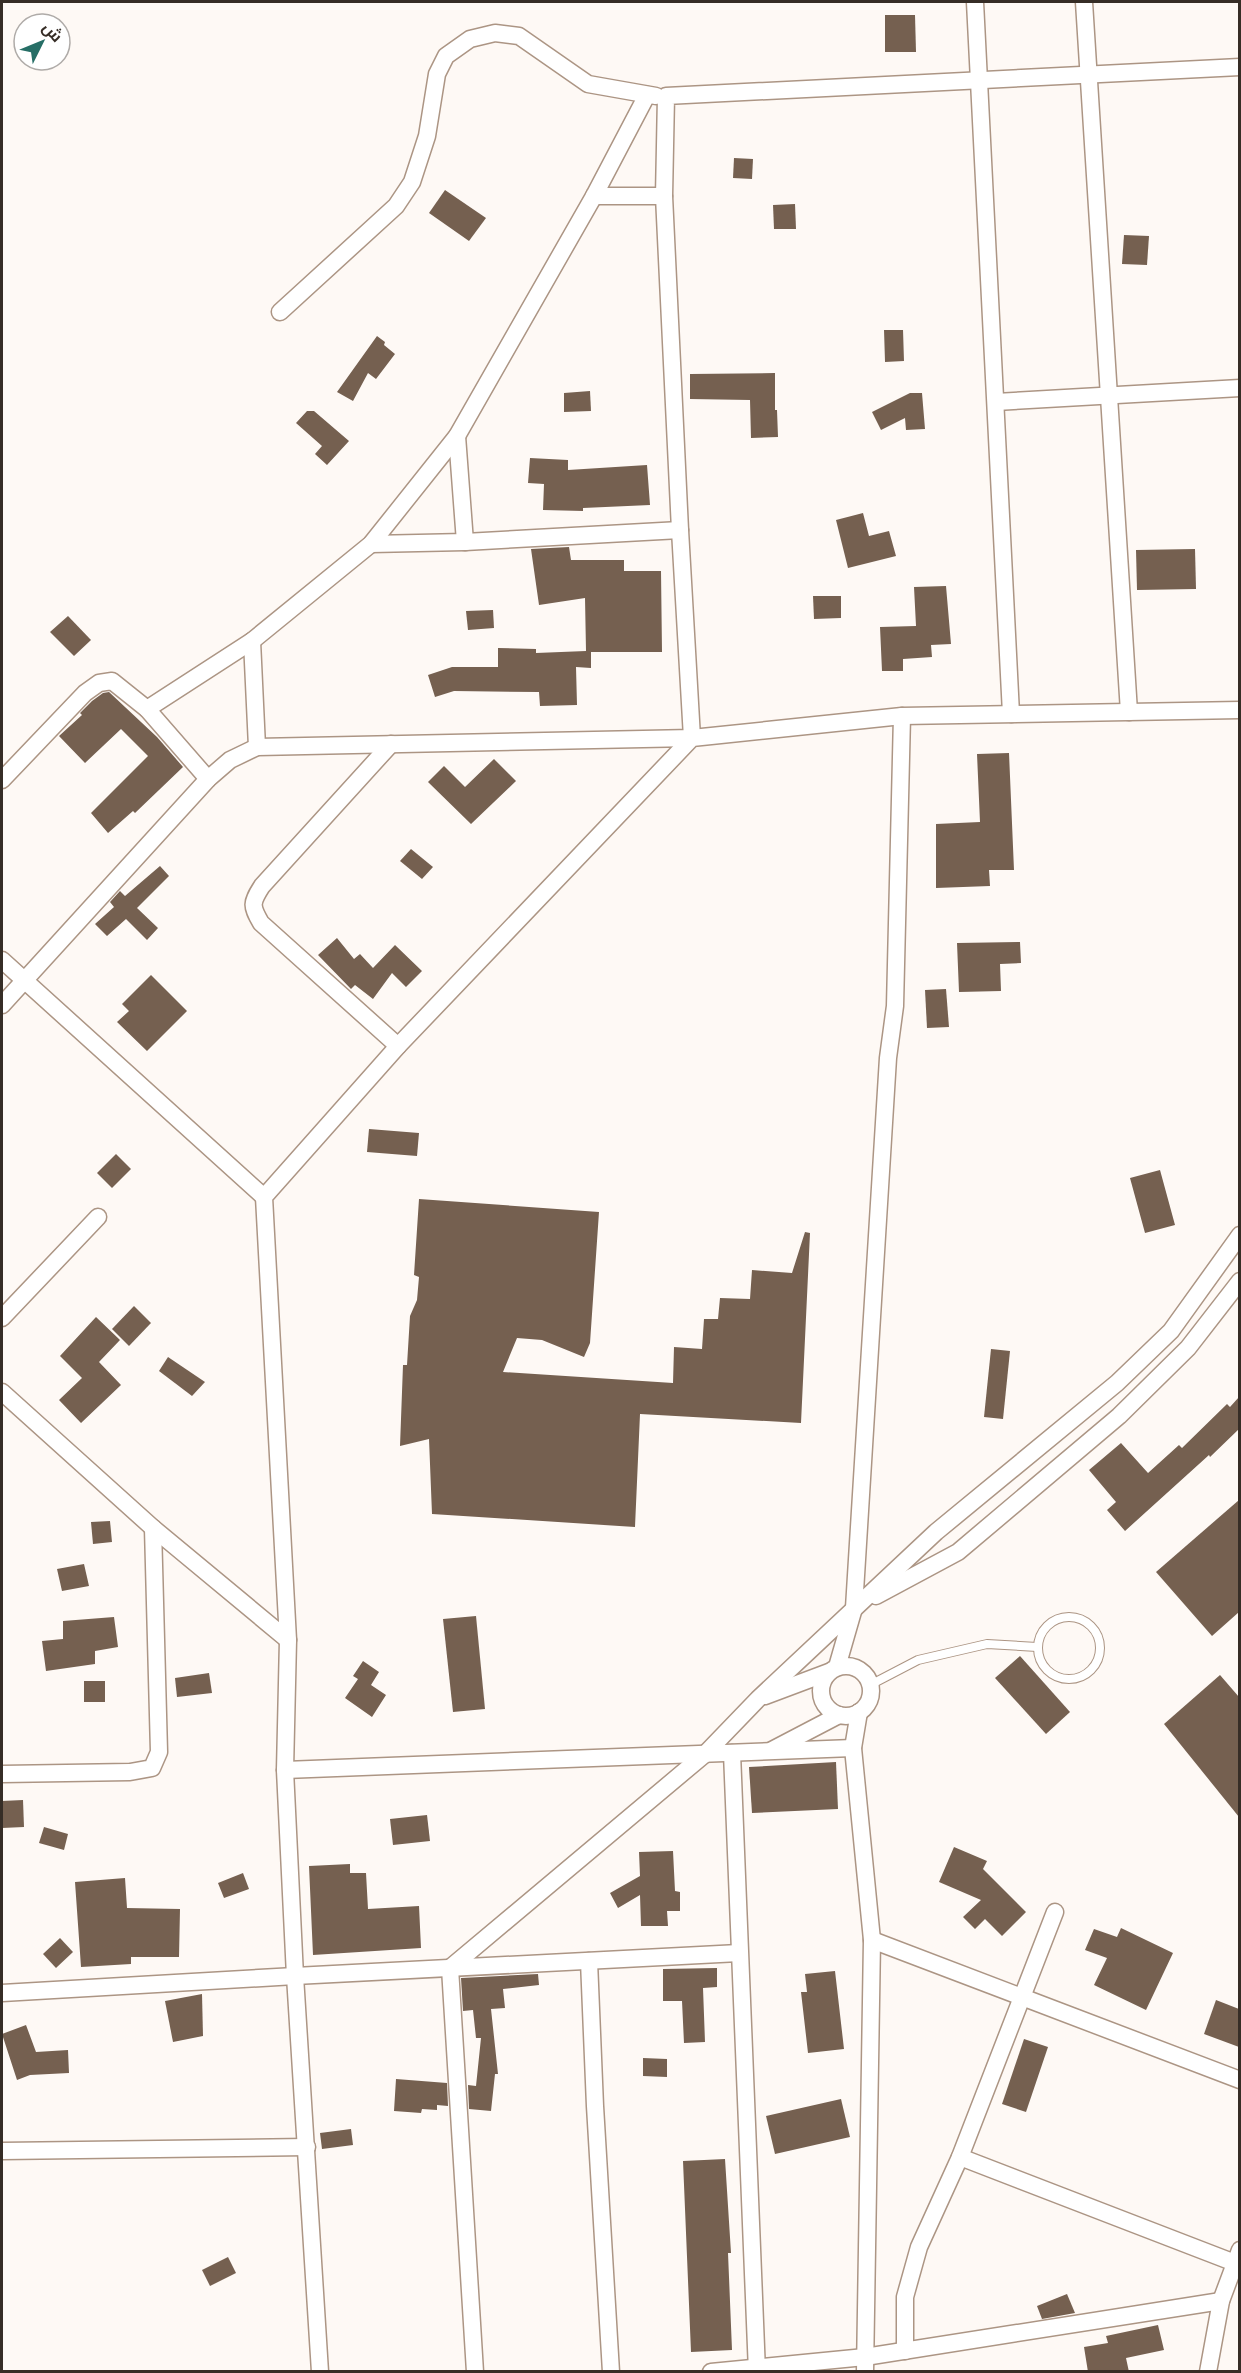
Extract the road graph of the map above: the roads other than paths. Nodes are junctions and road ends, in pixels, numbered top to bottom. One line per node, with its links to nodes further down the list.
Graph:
1 (975, 2): 5 (street)
2 (1084, 2): 4 (street)
3 (1239, 67): 4 (street)
4 (1089, 75): 5 (street); 12 (street)
5 (980, 81): 7 (street); 13 (street)
6 (647, 95): 7 (street); 8 (street); 10 (street)
7 (666, 96): 9 (street)
8 (594, 196): 9 (street); 14 (street)
9 (664, 196): 15 (street)
10 (280, 312)
11 (1239, 388): 12 (street)
12 (1109, 396): 13 (street); 21 (street)
13 (996, 402): 22 (street)
14 (457, 436): 16 (street); 17 (street)
15 (680, 530): 16 (street); 24 (street)
16 (465, 542): 17 (street)
17 (371, 544): 18 (street)
18 (252, 641): 19 (street); 26 (street)
19 (147, 709): 27 (street); 28 (street)
20 (1239, 711): 21 (street)
21 (1129, 712): 22 (street)
22 (1011, 714): 23 (street)
23 (902, 716): 24 (street); 40 (street)
24 (692, 738): 25 (street); 32 (street)
25 (391, 744): 26 (street); 32 (street)
26 (257, 747): 27 (street)
27 (208, 779): 30 (street)
28 (2, 780)
29 (2, 960): 30 (street)
30 (24, 980): 31 (street); 33 (street)
31 (2, 1005)
32 (398, 1046): 33 (street)
33 (264, 1197): 41 (street)
34 (98, 1217): 37 (street)
35 (1239, 1235): 40 (street)
36 (1239, 1281): 40 (street)
37 (2, 1318)
38 (2, 1392): 39 (street)
39 (153, 1528): 41 (street); 53 (street)
40 (854, 1608): 43 (street); 45 (street)
41 (288, 1640): 52 (street)
42 (1037, 1647): 42 (lane); 44 (lane)
43 (833, 1670): 44 (street); 45 (street); 47 (street)
44 (870, 1685): 46 (street)
45 (758, 1699): 51 (street)
46 (859, 1712): 47 (street); 48 (street)
47 (838, 1715): 49 (street)
48 (853, 1749): 49 (street); 55 (street)
49 (768, 1752): 50 (street)
50 (732, 1753): 51 (street); 56 (street)
51 (705, 1754): 52 (street); 58 (street)
52 (285, 1770): 59 (street)
53 (2, 1774)
54 (1055, 1912): 61 (street)
55 (872, 1940): 61 (street); 69 (street)
56 (739, 1953): 57 (street); 70 (street)
57 (589, 1961): 58 (street); 73 (street)
58 (450, 1968): 59 (street); 72 (street)
59 (295, 1976): 60 (street); 63 (street)
60 (2, 1994)
61 (1021, 1996): 62 (street); 65 (street)
62 (1239, 2080)
63 (307, 2147): 64 (street); 71 (street)
64 (2, 2151)
65 (960, 2157): 66 (street); 68 (street)
66 (1237, 2257): 67 (street)
67 (1221, 2301): 68 (street); 75 (street)
68 (905, 2351): 69 (street)
69 (865, 2364): 70 (street)
70 (757, 2370): 74 (street)
71 (320, 2372)
72 (475, 2372)
73 (611, 2372)
74 (711, 2372)
75 (1208, 2372)

